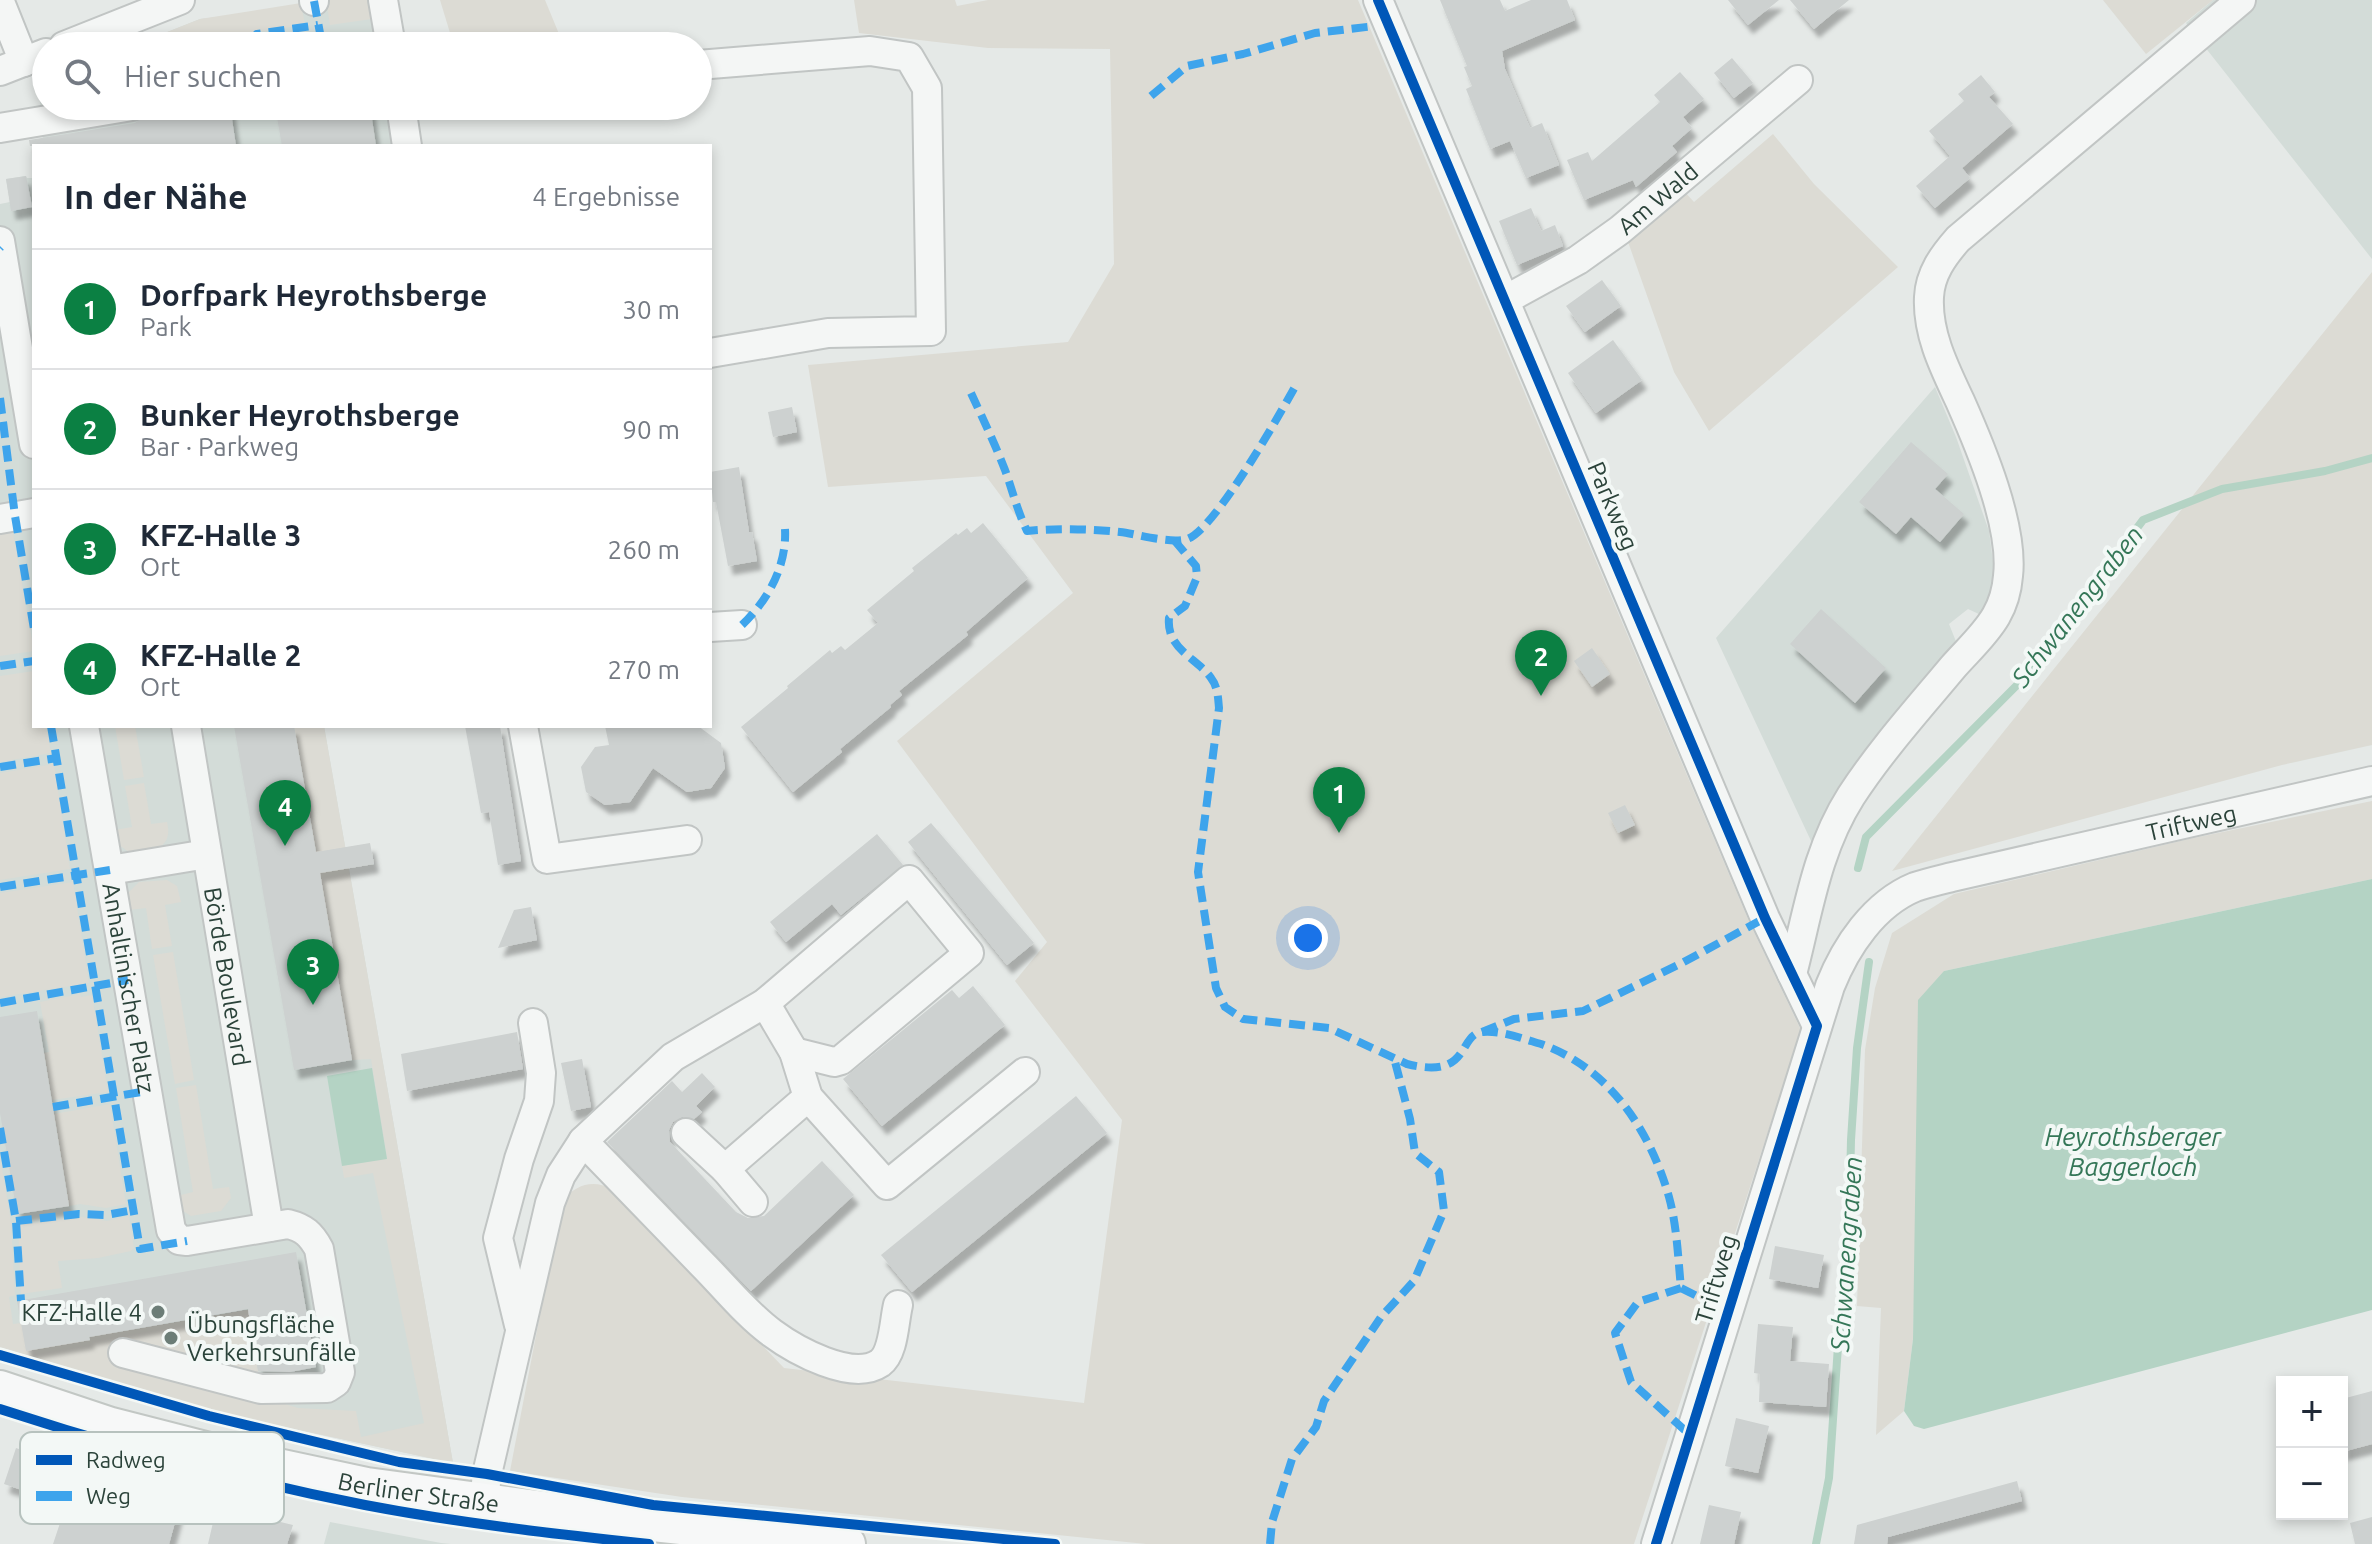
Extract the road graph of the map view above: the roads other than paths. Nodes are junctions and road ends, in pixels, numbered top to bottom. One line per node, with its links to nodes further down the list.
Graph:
1 (180, 0): 6 (street)
2 (383, 0): 7 (street)
3 (1378, 0): 16 (street, Parkweg)
4 (2241, 0): 31 (street)
5 (0, 2): 8 (street)
6 (99, 32)
7 (389, 32)
8 (23, 62)
9 (712, 64): 18 (street)
10 (1798, 80): 16 (street, Am Wald)
11 (48, 120): 13 (street)
12 (403, 120): 14 (street)
13 (0, 128)
14 (407, 144)
15 (0, 241): 17 (street)
16 (1505, 300): 31 (street, Parkweg)
17 (25, 344): 19 (street)
18 (712, 353)
19 (32, 421)
20 (32, 513): 21 (street)
21 (0, 519)
22 (742, 625): 23 (street)
23 (712, 627)
24 (84, 728): 30 (street, Anhaltinischer Platz)
25 (186, 728): 29 (street, Börde Boulevard)
26 (523, 728): 28 (street)
27 (2372, 781): 34 (street, Triftweg)
28 (687, 840)
29 (207, 854): 30 (street); 42 (street, Börde Boulevard)
30 (110, 870): 42 (street, Anhaltinischer Platz)
31 (1792, 974): 34 (street, Parkweg)
32 (765, 1003): 35 (street); 35 (street); 39 (street)
33 (533, 1023): 44 (street)
34 (1817, 1026): 52 (street, Triftweg)
35 (794, 1052): 37 (street)
36 (1025, 1072): 37 (street)
37 (808, 1097): 40 (street)
38 (686, 1133): 40 (street)
39 (583, 1141): 43 (street); 44 (street)
40 (725, 1169): 41 (street)
41 (753, 1202)
42 (269, 1227): 45 (street)
43 (898, 1305)
44 (521, 1330): 49 (street)
45 (123, 1353)
46 (0, 1389): 47 (main road, Berliner Straße)
47 (135, 1432)
48 (284, 1469): 49 (main road, Berliner Straße)
49 (484, 1501): 50 (main road, Berliner Straße)
50 (766, 1540): 51 (main road, Berliner Straße)
51 (847, 1544)
52 (1656, 1544)

